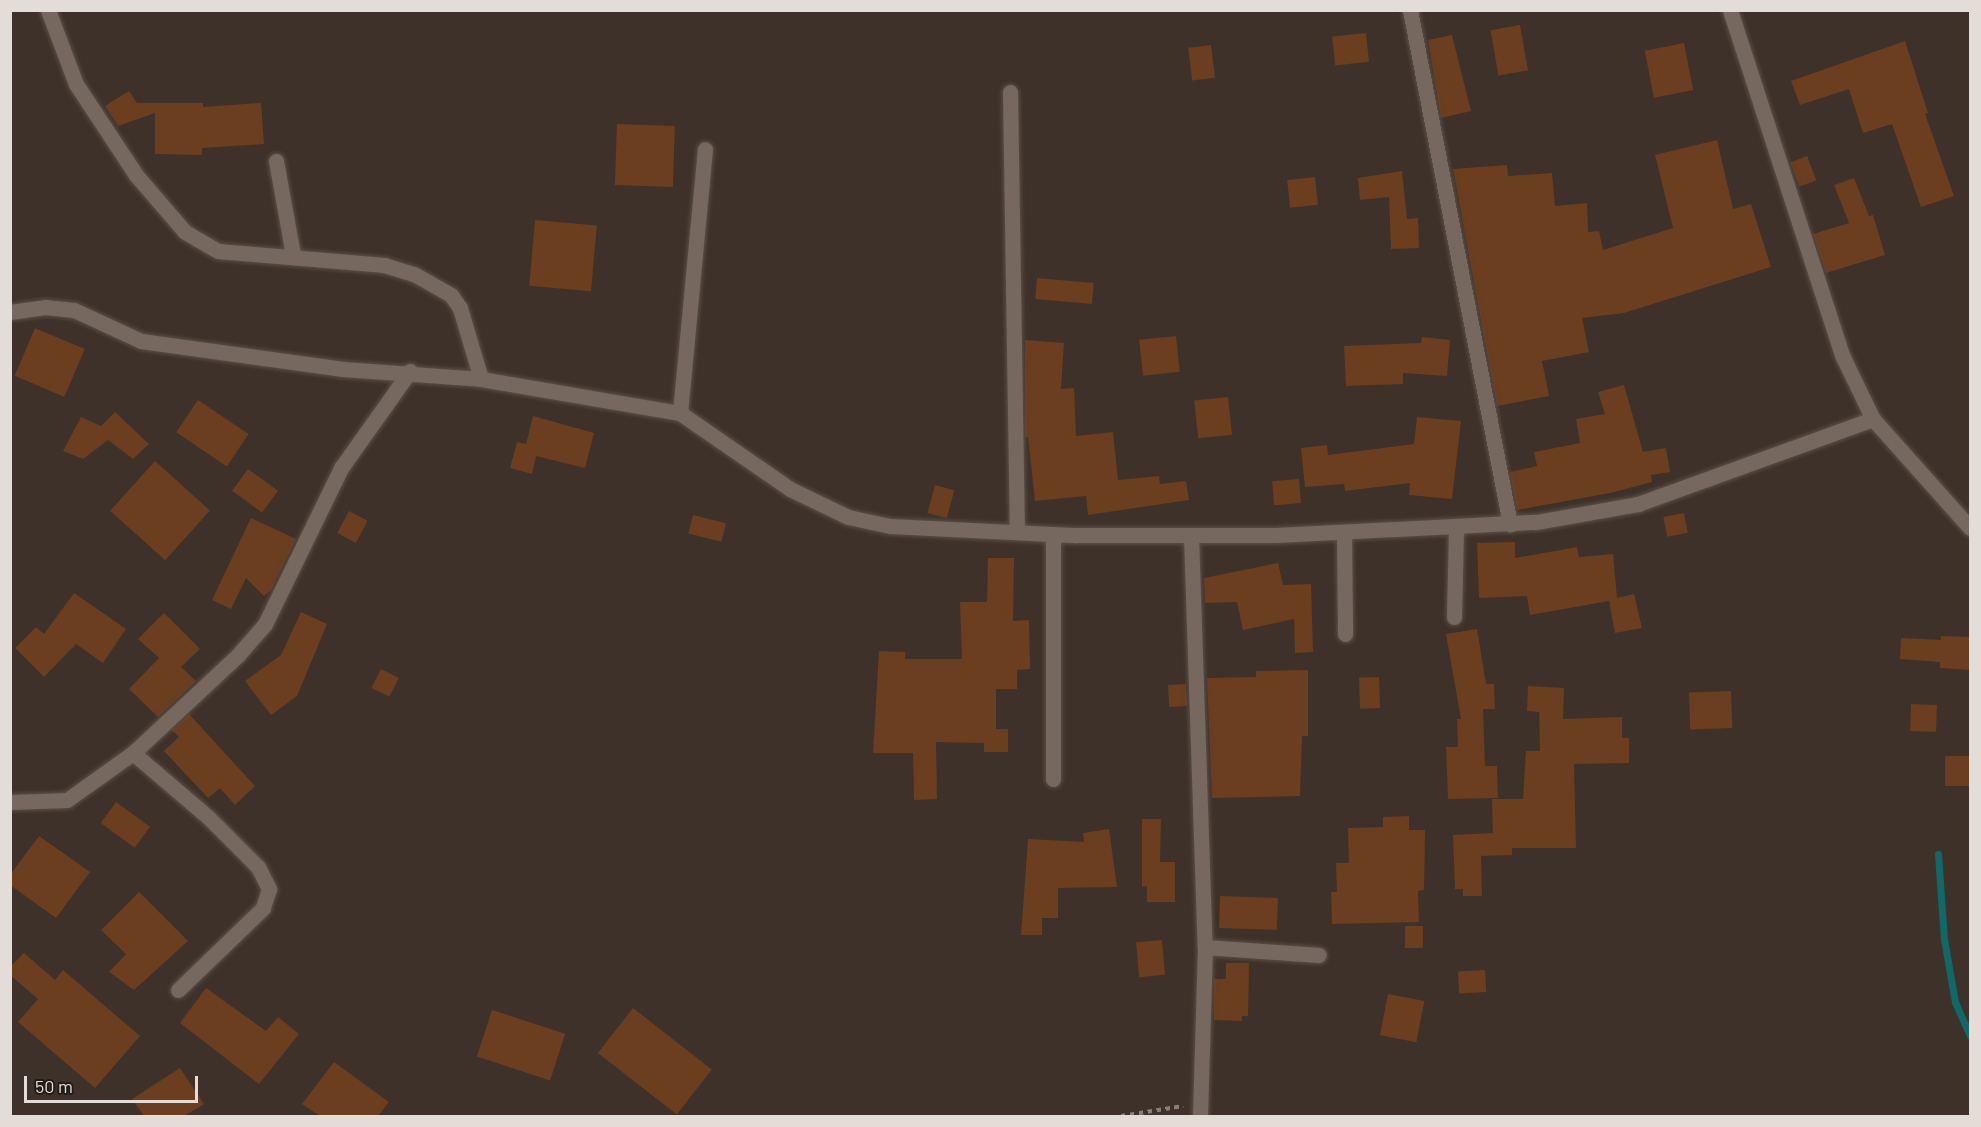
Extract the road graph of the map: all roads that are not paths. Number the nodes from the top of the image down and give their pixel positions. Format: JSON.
{"nodes":[{"id":1,"x":48,"y":10,"type":"edge"},
{"id":2,"x":1410,"y":10,"type":"edge"},
{"id":3,"x":1730,"y":10,"type":"edge"},
{"id":4,"x":1010,"y":92,"type":"dead end"},
{"id":5,"x":705,"y":149,"type":"dead end"},
{"id":6,"x":276,"y":161,"type":"dead end"},
{"id":7,"x":293,"y":255,"type":"junction"},
{"id":8,"x":10,"y":312,"type":"edge"},
{"id":9,"x":410,"y":371,"type":"junction"},
{"id":10,"x":481,"y":379,"type":"junction"},
{"id":11,"x":680,"y":413,"type":"junction"},
{"id":12,"x":1873,"y":419,"type":"junction"},
{"id":13,"x":1510,"y":524,"type":"junction"},
{"id":14,"x":1456,"y":526,"type":"junction"},
{"id":15,"x":1971,"y":528,"type":"edge"},
{"id":16,"x":1017,"y":532,"type":"junction"},
{"id":17,"x":1053,"y":534,"type":"junction"},
{"id":18,"x":1344,"y":534,"type":"junction"},
{"id":19,"x":1191,"y":535,"type":"junction"},
{"id":20,"x":1454,"y":617,"type":"dead end"},
{"id":21,"x":1345,"y":634,"type":"dead end"},
{"id":22,"x":133,"y":753,"type":"junction"},
{"id":23,"x":1053,"y":779,"type":"dead end"},
{"id":24,"x":10,"y":802,"type":"edge"},
{"id":25,"x":1205,"y":946,"type":"junction"},
{"id":26,"x":1319,"y":955,"type":"dead end"},
{"id":27,"x":178,"y":990,"type":"dead end"},
{"id":28,"x":1200,"y":1110,"type":"edge"}],
"edges":[{"from":1,"to":7,"type":"street"},
{"from":2,"to":13,"type":"street"},
{"from":3,"to":12,"type":"street"},
{"from":4,"to":16,"type":"street"},
{"from":5,"to":11,"type":"street"},
{"from":6,"to":7,"type":"street"},
{"from":7,"to":10,"type":"street"},
{"from":8,"to":9,"type":"street"},
{"from":9,"to":10,"type":"street"},
{"from":9,"to":22,"type":"street"},
{"from":10,"to":11,"type":"street"},
{"from":11,"to":16,"type":"street"},
{"from":12,"to":13,"type":"street"},
{"from":12,"to":15,"type":"street"},
{"from":13,"to":14,"type":"street"},
{"from":14,"to":18,"type":"street"},
{"from":14,"to":20,"type":"street"},
{"from":16,"to":17,"type":"street"},
{"from":17,"to":19,"type":"street"},
{"from":17,"to":23,"type":"street"},
{"from":18,"to":19,"type":"street"},
{"from":18,"to":21,"type":"street"},
{"from":19,"to":25,"type":"street"},
{"from":22,"to":24,"type":"street"},
{"from":22,"to":27,"type":"street"},
{"from":25,"to":26,"type":"street"},
{"from":25,"to":28,"type":"street"}]}
